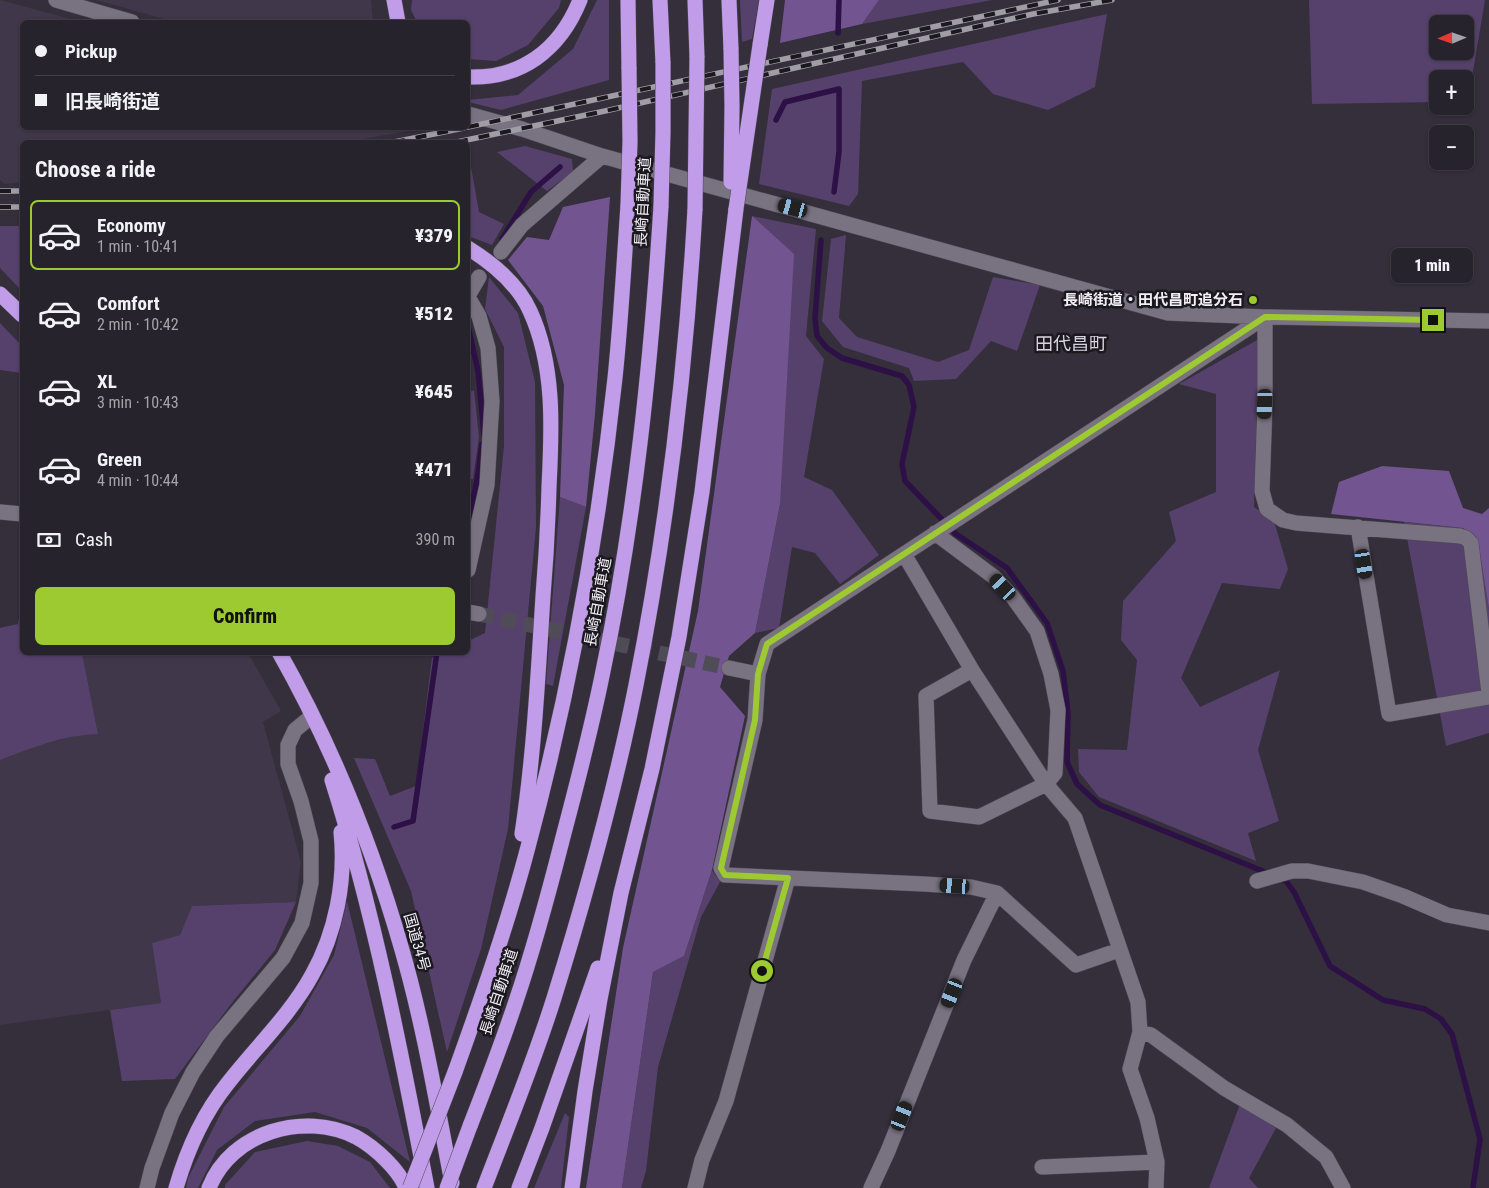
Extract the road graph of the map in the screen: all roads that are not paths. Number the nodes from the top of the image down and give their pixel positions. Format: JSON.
{"nodes":[{"id":1,"x":56,"y":0,"type":"edge"},
{"id":2,"x":394,"y":0,"type":"edge"},
{"id":3,"x":580,"y":0,"type":"edge"},
{"id":4,"x":628,"y":0,"type":"edge"},
{"id":5,"x":660,"y":0,"type":"edge"},
{"id":6,"x":695,"y":0,"type":"edge"},
{"id":7,"x":729,"y":0,"type":"edge"},
{"id":8,"x":767,"y":0,"type":"edge"},
{"id":9,"x":125,"y":20,"type":"edge"},
{"id":10,"x":398,"y":20,"type":"edge"},
{"id":11,"x":470,"y":77,"type":"edge"},
{"id":12,"x":470,"y":115,"type":"edge"},
{"id":13,"x":602,"y":156,"type":"junction"},
{"id":14,"x":733,"y":209,"type":"junction"},
{"id":15,"x":470,"y":249,"type":"edge"},
{"id":16,"x":501,"y":252,"type":"dead end"},
{"id":17,"x":479,"y":277,"type":"dead end"},
{"id":18,"x":470,"y":293,"type":"edge"},
{"id":19,"x":0,"y":294,"type":"edge"},
{"id":20,"x":470,"y":300,"type":"edge"},
{"id":21,"x":20,"y":313,"type":"edge"},
{"id":22,"x":1265,"y":317,"type":"junction"},
{"id":23,"x":1489,"y":321,"type":"edge"},
{"id":24,"x":0,"y":512,"type":"edge"},
{"id":25,"x":20,"y":514,"type":"edge"},
{"id":26,"x":1358,"y":527,"type":"junction"},
{"id":27,"x":936,"y":533,"type":"junction"},
{"id":28,"x":904,"y":554,"type":"junction"},
{"id":29,"x":470,"y":561,"type":"edge"},
{"id":30,"x":281,"y":655,"type":"edge"},
{"id":31,"x":729,"y":668,"type":"tunnel mouth"},
{"id":32,"x":972,"y":670,"type":"junction"},
{"id":33,"x":758,"y":674,"type":"junction"},
{"id":34,"x":1489,"y":695,"type":"edge"},
{"id":35,"x":312,"y":716,"type":"junction"},
{"id":36,"x":1046,"y":784,"type":"junction"},
{"id":37,"x":335,"y":789,"type":"junction"},
{"id":38,"x":788,"y":878,"type":"junction"},
{"id":39,"x":1257,"y":881,"type":"dead end"},
{"id":40,"x":621,"y":893,"type":"junction"},
{"id":41,"x":997,"y":893,"type":"junction"},
{"id":42,"x":1489,"y":923,"type":"edge"},
{"id":43,"x":503,"y":933,"type":"junction"},
{"id":44,"x":1119,"y":950,"type":"junction"},
{"id":45,"x":1140,"y":1032,"type":"junction"},
{"id":46,"x":1157,"y":1162,"type":"junction"},
{"id":47,"x":1042,"y":1166,"type":"dead end"},
{"id":48,"x":147,"y":1188,"type":"edge"},
{"id":49,"x":176,"y":1188,"type":"edge"},
{"id":50,"x":210,"y":1188,"type":"edge"},
{"id":51,"x":408,"y":1188,"type":"edge"},
{"id":52,"x":427,"y":1188,"type":"edge"},
{"id":53,"x":447,"y":1188,"type":"edge"},
{"id":54,"x":453,"y":1188,"type":"edge"},
{"id":55,"x":484,"y":1188,"type":"edge"},
{"id":56,"x":519,"y":1188,"type":"edge"},
{"id":57,"x":572,"y":1188,"type":"edge"},
{"id":58,"x":695,"y":1188,"type":"edge"},
{"id":59,"x":871,"y":1188,"type":"edge"},
{"id":60,"x":1156,"y":1188,"type":"edge"},
{"id":61,"x":1343,"y":1188,"type":"edge"}],
"edges":[{"from":1,"to":9,"type":"street"},
{"from":2,"to":10,"type":"highway"},
{"from":3,"to":11,"type":"highway"},
{"from":4,"to":43,"type":"highway","bridge":true},
{"from":5,"to":53,"type":"highway","name":"長崎自動車道","bridge":true},
{"from":6,"to":55,"type":"highway","bridge":true},
{"from":7,"to":14,"type":"highway","bridge":true},
{"from":8,"to":14,"type":"highway","bridge":true},
{"from":12,"to":13,"type":"street"},
{"from":13,"to":16,"type":"street"},
{"from":13,"to":22,"type":"street"},
{"from":14,"to":40,"type":"highway"},
{"from":15,"to":43,"type":"highway"},
{"from":17,"to":18,"type":"street"},
{"from":19,"to":21,"type":"highway"},
{"from":20,"to":29,"type":"street"},
{"from":22,"to":23,"type":"street"},
{"from":22,"to":26,"type":"street"},
{"from":22,"to":27,"type":"street"},
{"from":24,"to":25,"type":"street"},
{"from":26,"to":34,"type":"street"},
{"from":26,"to":34,"type":"street"},
{"from":27,"to":28,"type":"street"},
{"from":27,"to":36,"type":"street"},
{"from":28,"to":32,"type":"street"},
{"from":28,"to":33,"type":"street"},
{"from":30,"to":35,"type":"highway","name":"国道34号"},
{"from":31,"to":33,"type":"street"},
{"from":32,"to":36,"type":"street"},
{"from":32,"to":36,"type":"street"},
{"from":33,"to":38,"type":"street"},
{"from":35,"to":37,"type":"highway","name":"国道34号"},
{"from":35,"to":48,"type":"street"},
{"from":35,"to":54,"type":"highway","name":"国道34号"},
{"from":36,"to":44,"type":"street"},
{"from":37,"to":49,"type":"highway"},
{"from":37,"to":52,"type":"highway","name":"国道34号"},
{"from":38,"to":41,"type":"street"},
{"from":38,"to":58,"type":"street"},
{"from":39,"to":42,"type":"street"},
{"from":40,"to":56,"type":"highway"},
{"from":40,"to":57,"type":"highway"},
{"from":41,"to":44,"type":"street"},
{"from":41,"to":59,"type":"street"},
{"from":43,"to":51,"type":"highway","bridge":true},
{"from":44,"to":45,"type":"street"},
{"from":45,"to":46,"type":"street"},
{"from":45,"to":61,"type":"street"},
{"from":46,"to":47,"type":"street"},
{"from":46,"to":60,"type":"street"},
{"from":50,"to":51,"type":"highway"}]}
